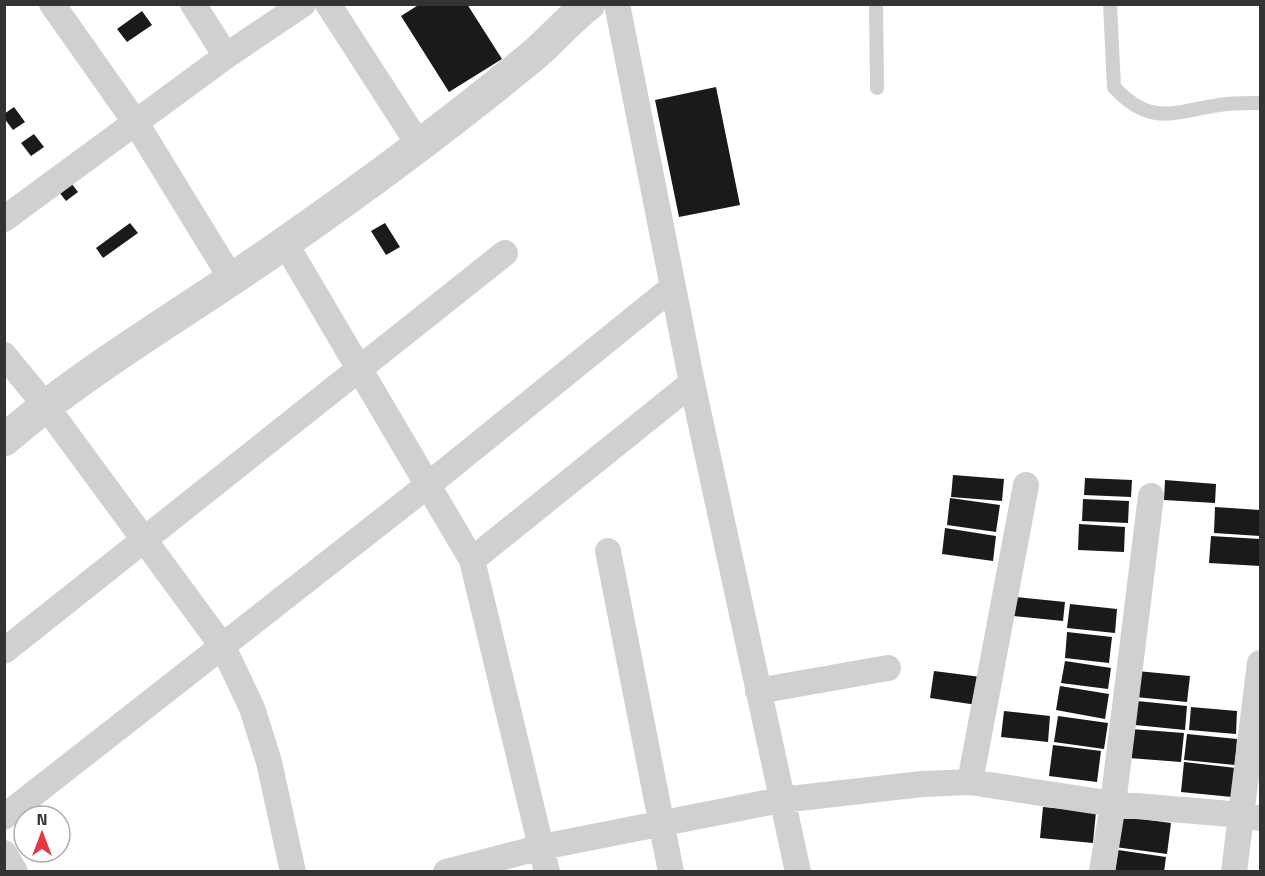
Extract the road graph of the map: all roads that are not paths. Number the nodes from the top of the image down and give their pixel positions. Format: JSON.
{"nodes":[{"id":1,"x":52,"y":4,"type":"edge"},
{"id":2,"x":193,"y":4,"type":"edge"},
{"id":3,"x":303,"y":4,"type":"edge"},
{"id":4,"x":328,"y":4,"type":"edge"},
{"id":5,"x":589,"y":4,"type":"edge"},
{"id":6,"x":617,"y":4,"type":"edge"},
{"id":7,"x":876,"y":4,"type":"edge"},
{"id":8,"x":1110,"y":4,"type":"edge"},
{"id":9,"x":226,"y":56,"type":"junction"},
{"id":10,"x":877,"y":88,"type":"dead end"},
{"id":11,"x":1260,"y":103,"type":"edge"},
{"id":12,"x":136,"y":123,"type":"junction"},
{"id":13,"x":419,"y":145,"type":"junction"},
{"id":14,"x":4,"y":219,"type":"edge"},
{"id":15,"x":285,"y":243,"type":"junction"},
{"id":16,"x":505,"y":253,"type":"dead end"},
{"id":17,"x":231,"y":278,"type":"junction"},
{"id":18,"x":673,"y":287,"type":"junction"},
{"id":19,"x":4,"y":355,"type":"edge"},
{"id":20,"x":358,"y":368,"type":"junction"},
{"id":21,"x":692,"y":383,"type":"junction"},
{"id":22,"x":45,"y":405,"type":"junction"},
{"id":23,"x":4,"y":440,"type":"edge"},
{"id":24,"x":428,"y":485,"type":"junction"},
{"id":25,"x":1026,"y":485,"type":"dead end"},
{"id":26,"x":1151,"y":496,"type":"dead end"},
{"id":27,"x":145,"y":541,"type":"junction"},
{"id":28,"x":608,"y":551,"type":"dead end"},
{"id":29,"x":472,"y":560,"type":"junction"},
{"id":30,"x":223,"y":647,"type":"junction"},
{"id":31,"x":4,"y":651,"type":"edge"},
{"id":32,"x":1260,"y":663,"type":"edge"},
{"id":33,"x":888,"y":668,"type":"dead end"},
{"id":34,"x":758,"y":691,"type":"junction"},
{"id":35,"x":970,"y":782,"type":"junction"},
{"id":36,"x":781,"y":800,"type":"junction"},
{"id":37,"x":1113,"y":804,"type":"junction"},
{"id":38,"x":1251,"y":817,"type":"edge"},
{"id":39,"x":4,"y":818,"type":"edge"},
{"id":40,"x":661,"y":824,"type":"junction"},
{"id":41,"x":4,"y":853,"type":"edge"},
{"id":42,"x":545,"y":859,"type":"edge"},
{"id":43,"x":15,"y":872,"type":"edge"},
{"id":44,"x":293,"y":872,"type":"edge"},
{"id":45,"x":446,"y":872,"type":"edge"},
{"id":46,"x":671,"y":872,"type":"edge"},
{"id":47,"x":798,"y":872,"type":"edge"},
{"id":48,"x":1102,"y":872,"type":"edge"},
{"id":49,"x":1234,"y":872,"type":"edge"}],
"edges":[{"from":1,"to":12,"type":"street"},
{"from":2,"to":9,"type":"street"},
{"from":3,"to":9,"type":"street"},
{"from":4,"to":13,"type":"street"},
{"from":5,"to":13,"type":"street"},
{"from":6,"to":18,"type":"street"},
{"from":7,"to":10,"type":"lane"},
{"from":8,"to":11,"type":"lane"},
{"from":9,"to":12,"type":"street"},
{"from":12,"to":14,"type":"street"},
{"from":12,"to":17,"type":"street"},
{"from":13,"to":15,"type":"street"},
{"from":15,"to":17,"type":"street"},
{"from":15,"to":20,"type":"street"},
{"from":16,"to":20,"type":"street"},
{"from":17,"to":22,"type":"street"},
{"from":18,"to":21,"type":"street"},
{"from":18,"to":24,"type":"street"},
{"from":19,"to":22,"type":"street"},
{"from":20,"to":24,"type":"street"},
{"from":20,"to":27,"type":"street"},
{"from":21,"to":29,"type":"street"},
{"from":21,"to":34,"type":"street"},
{"from":22,"to":23,"type":"street"},
{"from":22,"to":27,"type":"street"},
{"from":24,"to":29,"type":"street"},
{"from":24,"to":30,"type":"street"},
{"from":25,"to":35,"type":"street"},
{"from":26,"to":37,"type":"street"},
{"from":27,"to":30,"type":"street"},
{"from":27,"to":31,"type":"street"},
{"from":28,"to":40,"type":"street"},
{"from":29,"to":42,"type":"street"},
{"from":30,"to":39,"type":"street"},
{"from":30,"to":44,"type":"street"},
{"from":32,"to":38,"type":"street"},
{"from":33,"to":34,"type":"street"},
{"from":34,"to":36,"type":"street"},
{"from":35,"to":36,"type":"street"},
{"from":35,"to":37,"type":"street"},
{"from":36,"to":40,"type":"street"},
{"from":36,"to":47,"type":"street"},
{"from":37,"to":38,"type":"street"},
{"from":37,"to":48,"type":"street"},
{"from":38,"to":49,"type":"street"},
{"from":40,"to":42,"type":"street"},
{"from":40,"to":46,"type":"street"},
{"from":41,"to":43,"type":"street"},
{"from":42,"to":45,"type":"street"}]}
